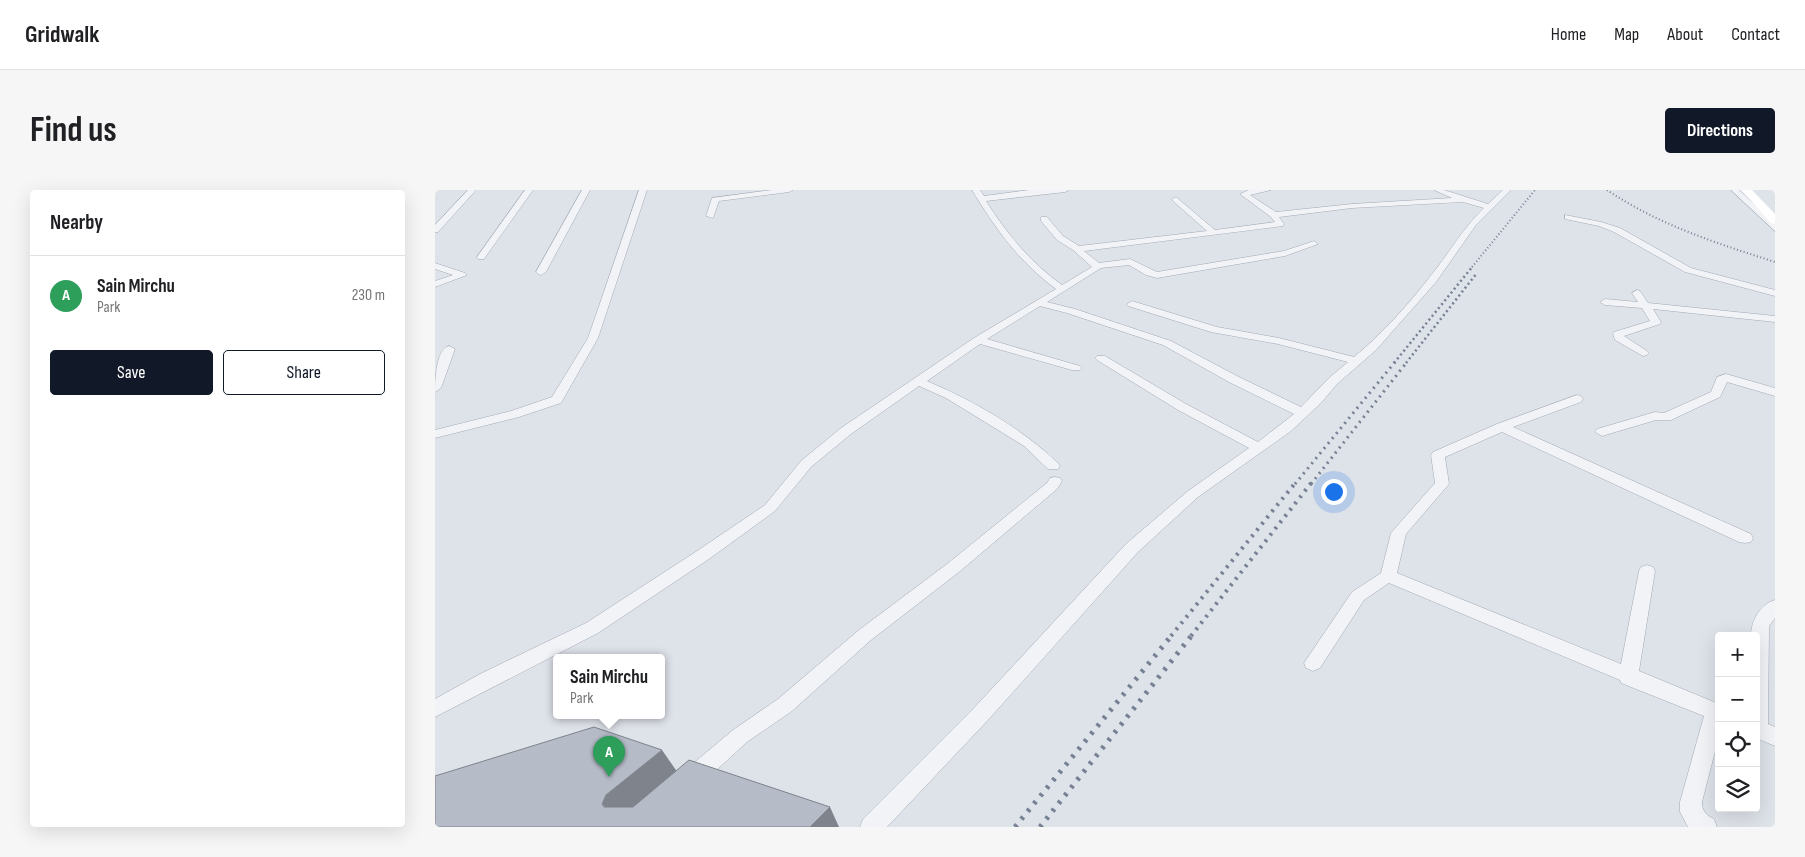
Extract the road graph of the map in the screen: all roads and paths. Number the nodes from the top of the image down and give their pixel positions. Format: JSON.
{"nodes":[{"id":1,"x":472,"y":190,"type":"edge"},
{"id":2,"x":529,"y":190,"type":"edge"},
{"id":3,"x":586,"y":190,"type":"edge"},
{"id":4,"x":643,"y":190,"type":"edge"},
{"id":5,"x":715,"y":190,"type":"edge"},
{"id":6,"x":789,"y":190,"type":"edge"},
{"id":7,"x":1065,"y":190,"type":"edge"},
{"id":8,"x":1267,"y":190,"type":"edge"},
{"id":9,"x":1438,"y":190,"type":"edge"},
{"id":10,"x":1507,"y":190,"type":"edge"},
{"id":11,"x":1735,"y":190,"type":"edge"},
{"id":12,"x":1746,"y":190,"type":"edge"},
{"id":13,"x":1758,"y":190,"type":"edge"},
{"id":14,"x":775,"y":191,"type":"edge"},
{"id":15,"x":1033,"y":191,"type":"edge"},
{"id":16,"x":979,"y":194,"type":"edge"},
{"id":17,"x":723,"y":198,"type":"junction"},
{"id":18,"x":1176,"y":198,"type":"dead end"},
{"id":19,"x":1463,"y":200,"type":"junction"},
{"id":20,"x":1489,"y":207,"type":"junction"},
{"id":21,"x":1775,"y":211,"type":"edge"},
{"id":22,"x":1274,"y":215,"type":"junction"},
{"id":23,"x":710,"y":216,"type":"dead end"},
{"id":24,"x":1568,"y":217,"type":"dead end"},
{"id":25,"x":1043,"y":219,"type":"dead end"},
{"id":26,"x":1775,"y":221,"type":"edge"},
{"id":27,"x":1775,"y":229,"type":"edge"},
{"id":28,"x":435,"y":230,"type":"edge"},
{"id":29,"x":1214,"y":232,"type":"junction"},
{"id":30,"x":1314,"y":244,"type":"dead end"},
{"id":31,"x":1078,"y":249,"type":"junction"},
{"id":32,"x":481,"y":257,"type":"dead end"},
{"id":33,"x":435,"y":266,"type":"edge"},
{"id":34,"x":1097,"y":266,"type":"junction"},
{"id":35,"x":541,"y":272,"type":"dead end"},
{"id":36,"x":435,"y":284,"type":"edge"},
{"id":37,"x":1062,"y":289,"type":"junction"},
{"id":38,"x":1637,"y":293,"type":"dead end"},
{"id":39,"x":1775,"y":293,"type":"edge"},
{"id":40,"x":1605,"y":302,"type":"dead end"},
{"id":41,"x":1039,"y":303,"type":"junction"},
{"id":42,"x":1132,"y":304,"type":"dead end"},
{"id":43,"x":1645,"y":304,"type":"junction"},
{"id":44,"x":1775,"y":319,"type":"edge"},
{"id":45,"x":977,"y":340,"type":"junction"},
{"id":46,"x":449,"y":349,"type":"dead end"},
{"id":47,"x":1643,"y":353,"type":"dead end"},
{"id":48,"x":1101,"y":358,"type":"dead end"},
{"id":49,"x":1356,"y":361,"type":"junction"},
{"id":50,"x":1076,"y":368,"type":"dead end"},
{"id":51,"x":917,"y":381,"type":"junction"},
{"id":52,"x":435,"y":388,"type":"edge"},
{"id":53,"x":1775,"y":392,"type":"edge"},
{"id":54,"x":1577,"y":399,"type":"dead end"},
{"id":55,"x":1303,"y":413,"type":"junction"},
{"id":56,"x":1502,"y":427,"type":"junction"},
{"id":57,"x":1602,"y":432,"type":"dead end"},
{"id":58,"x":435,"y":434,"type":"edge"},
{"id":59,"x":1259,"y":448,"type":"junction"},
{"id":60,"x":1745,"y":538,"type":"dead end"},
{"id":61,"x":1647,"y":571,"type":"dead end"},
{"id":62,"x":1388,"y":576,"type":"junction"},
{"id":63,"x":1775,"y":606,"type":"edge"},
{"id":64,"x":1313,"y":663,"type":"dead end"},
{"id":65,"x":1628,"y":677,"type":"junction"},
{"id":66,"x":435,"y":709,"type":"edge"},
{"id":67,"x":1715,"y":711,"type":"edge"},
{"id":68,"x":1715,"y":719,"type":"edge"},
{"id":69,"x":1763,"y":731,"type":"edge"},
{"id":70,"x":675,"y":793,"type":"edge"},
{"id":71,"x":871,"y":827,"type":"edge"},
{"id":72,"x":1706,"y":827,"type":"edge"}],
"edges":[{"from":1,"to":28,"type":"street"},
{"from":2,"to":32,"type":"street"},
{"from":3,"to":35,"type":"street"},
{"from":4,"to":58,"type":"street"},
{"from":5,"to":17,"type":"street"},
{"from":6,"to":14,"type":"street"},
{"from":7,"to":15,"type":"street"},
{"from":8,"to":22,"type":"street"},
{"from":9,"to":19,"type":"street"},
{"from":10,"to":20,"type":"street"},
{"from":11,"to":27,"type":"street"},
{"from":12,"to":26,"type":"main road"},
{"from":13,"to":21,"type":"main road"},
{"from":14,"to":17,"type":"street"},
{"from":15,"to":16,"type":"street"},
{"from":16,"to":37,"type":"street"},
{"from":17,"to":23,"type":"street"},
{"from":18,"to":29,"type":"street"},
{"from":19,"to":20,"type":"street"},
{"from":19,"to":22,"type":"street"},
{"from":20,"to":49,"type":"street"},
{"from":22,"to":29,"type":"street"},
{"from":24,"to":39,"type":"street"},
{"from":25,"to":31,"type":"street"},
{"from":29,"to":31,"type":"street"},
{"from":30,"to":34,"type":"street"},
{"from":31,"to":34,"type":"street"},
{"from":33,"to":36,"type":"street"},
{"from":34,"to":37,"type":"street"},
{"from":37,"to":41,"type":"street"},
{"from":38,"to":43,"type":"street"},
{"from":40,"to":43,"type":"street"},
{"from":41,"to":45,"type":"street"},
{"from":41,"to":55,"type":"street"},
{"from":42,"to":49,"type":"street"},
{"from":43,"to":44,"type":"street"},
{"from":43,"to":47,"type":"street"},
{"from":45,"to":50,"type":"street"},
{"from":45,"to":51,"type":"street"},
{"from":46,"to":52,"type":"street"},
{"from":48,"to":59,"type":"street"},
{"from":49,"to":55,"type":"street"},
{"from":51,"to":66,"type":"street"},
{"from":51,"to":70,"type":"street"},
{"from":53,"to":57,"type":"street"},
{"from":54,"to":56,"type":"street"},
{"from":55,"to":59,"type":"street"},
{"from":56,"to":60,"type":"street"},
{"from":56,"to":62,"type":"street"},
{"from":59,"to":71,"type":"street"},
{"from":61,"to":65,"type":"street"},
{"from":62,"to":64,"type":"street"},
{"from":62,"to":65,"type":"street"},
{"from":63,"to":69,"type":"street"},
{"from":65,"to":67,"type":"street"},
{"from":68,"to":72,"type":"street"}]}
